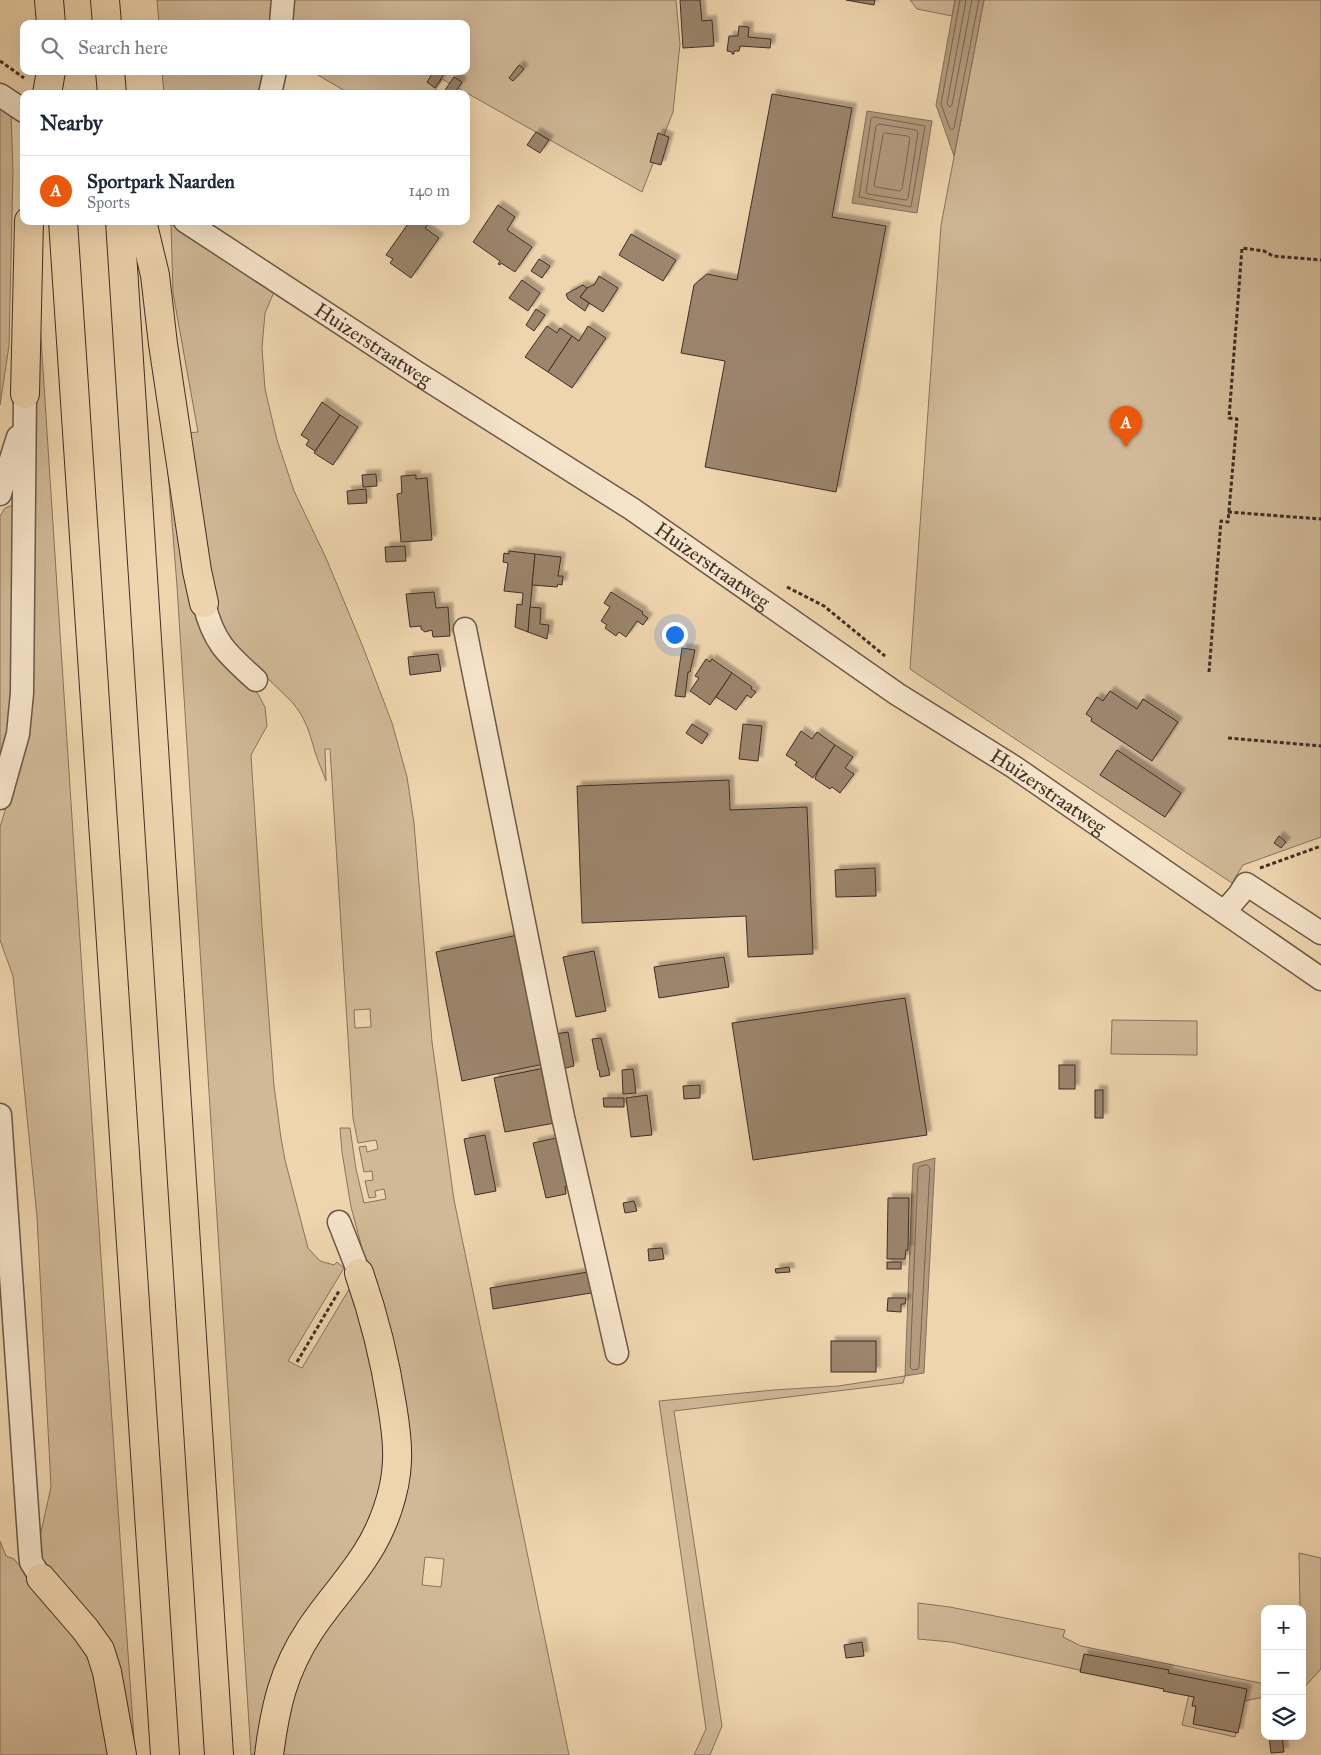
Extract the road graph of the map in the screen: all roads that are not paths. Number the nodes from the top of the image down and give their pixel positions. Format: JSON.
{"nodes":[{"id":1,"x":49,"y":0,"type":"edge"},
{"id":2,"x":106,"y":0,"type":"edge"},
{"id":3,"x":283,"y":0,"type":"edge"},
{"id":4,"x":51,"y":20,"type":"edge"},
{"id":5,"x":107,"y":20,"type":"edge"},
{"id":6,"x":281,"y":20,"type":"edge"},
{"id":7,"x":51,"y":75,"type":"edge"},
{"id":8,"x":53,"y":75,"type":"edge"},
{"id":9,"x":110,"y":75,"type":"edge"},
{"id":10,"x":274,"y":75,"type":"edge"},
{"id":11,"x":48,"y":90,"type":"edge"},
{"id":12,"x":54,"y":90,"type":"edge"},
{"id":13,"x":112,"y":90,"type":"edge"},
{"id":14,"x":271,"y":90,"type":"edge"},
{"id":15,"x":0,"y":95,"type":"edge"},
{"id":16,"x":20,"y":108,"type":"edge"},
{"id":17,"x":29,"y":225,"type":"edge"},
{"id":18,"x":63,"y":225,"type":"edge"},
{"id":19,"x":120,"y":225,"type":"edge"},
{"id":20,"x":143,"y":225,"type":"edge"},
{"id":21,"x":195,"y":225,"type":"edge"},
{"id":22,"x":25,"y":394,"type":"junction"},
{"id":23,"x":0,"y":494,"type":"edge"},
{"id":24,"x":204,"y":603,"type":"joint"},
{"id":25,"x":465,"y":630,"type":"dead end"},
{"id":26,"x":256,"y":680,"type":"dead end"},
{"id":27,"x":0,"y":798,"type":"edge"},
{"id":28,"x":1224,"y":912,"type":"junction"},
{"id":29,"x":1321,"y":933,"type":"edge"},
{"id":30,"x":1321,"y":979,"type":"edge"},
{"id":31,"x":0,"y":1115,"type":"edge"},
{"id":32,"x":339,"y":1222,"type":"dead end"},
{"id":33,"x":357,"y":1268,"type":"joint"},
{"id":34,"x":617,"y":1353,"type":"dead end"},
{"id":35,"x":41,"y":1578,"type":"joint"},
{"id":36,"x":122,"y":1755,"type":"edge"},
{"id":37,"x":165,"y":1755,"type":"edge"},
{"id":38,"x":220,"y":1755,"type":"edge"},
{"id":39,"x":269,"y":1755,"type":"edge"}],
"edges":[{"from":1,"to":4,"type":"highway"},
{"from":2,"to":5,"type":"highway"},
{"from":3,"to":6,"type":"street"},
{"from":7,"to":11,"type":"highway"},
{"from":8,"to":12,"type":"highway"},
{"from":9,"to":13,"type":"highway"},
{"from":10,"to":14,"type":"street"},
{"from":15,"to":16,"type":"street"},
{"from":17,"to":22,"type":"highway"},
{"from":18,"to":37,"type":"highway"},
{"from":19,"to":38,"type":"highway"},
{"from":20,"to":24,"type":"highway"},
{"from":21,"to":28,"type":"street","name":"Huizerstraatweg"},
{"from":22,"to":23,"type":"street"},
{"from":22,"to":27,"type":"street"},
{"from":24,"to":26,"type":"street"},
{"from":25,"to":34,"type":"street"},
{"from":28,"to":29,"type":"street"},
{"from":28,"to":30,"type":"street","name":"Huizerstraatweg"},
{"from":31,"to":35,"type":"street"},
{"from":32,"to":33,"type":"street"},
{"from":33,"to":39,"type":"highway"},
{"from":35,"to":36,"type":"highway"}]}
